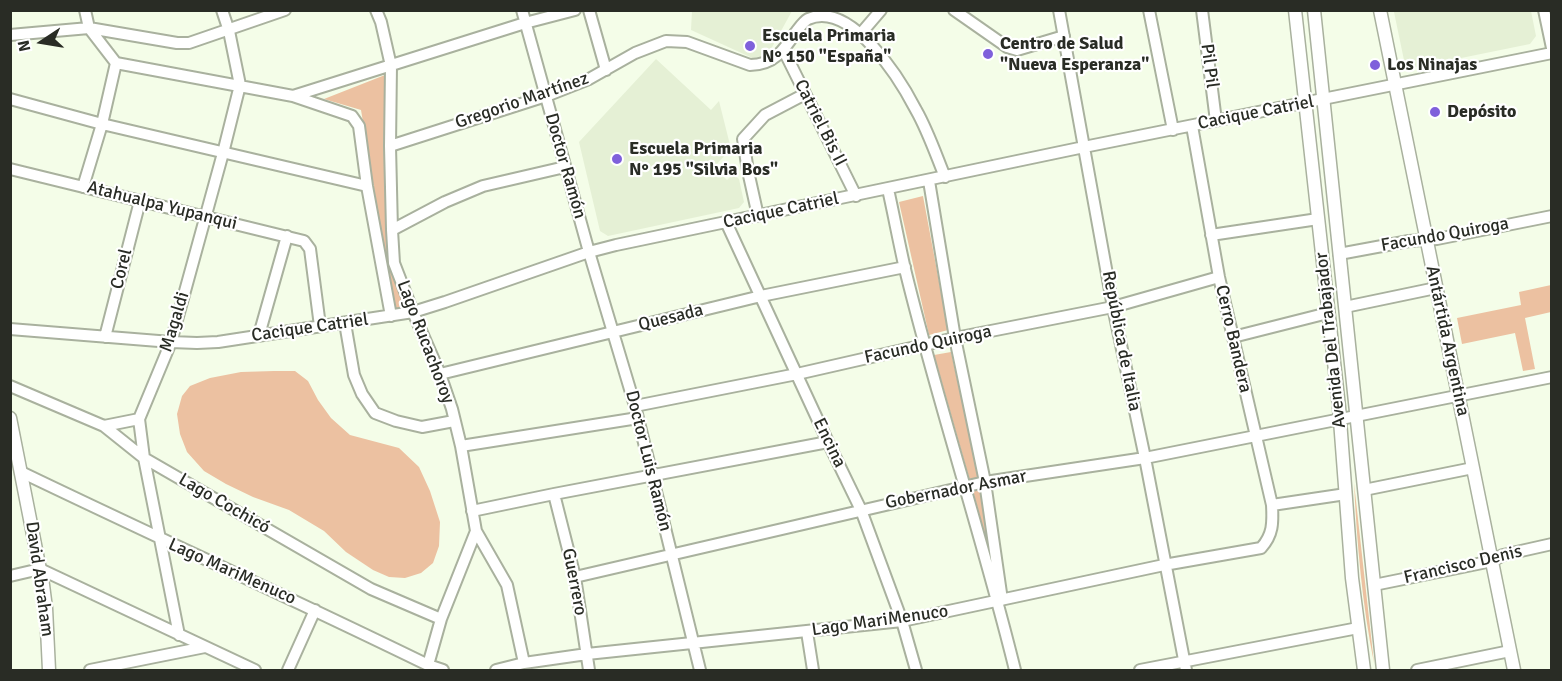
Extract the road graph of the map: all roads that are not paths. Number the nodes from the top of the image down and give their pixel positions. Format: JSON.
{"nodes":[{"id":1,"x":85,"y":10,"type":"edge"},
{"id":2,"x":222,"y":10,"type":"edge"},
{"id":3,"x":285,"y":10,"type":"edge"},
{"id":4,"x":376,"y":10,"type":"edge"},
{"id":5,"x":522,"y":10,"type":"edge"},
{"id":6,"x":575,"y":10,"type":"edge"},
{"id":7,"x":589,"y":10,"type":"edge"},
{"id":8,"x":881,"y":10,"type":"edge"},
{"id":9,"x":954,"y":10,"type":"edge"},
{"id":10,"x":1059,"y":10,"type":"edge"},
{"id":11,"x":1149,"y":10,"type":"edge"},
{"id":12,"x":1202,"y":10,"type":"edge"},
{"id":13,"x":1295,"y":10,"type":"edge"},
{"id":14,"x":1314,"y":10,"type":"edge"},
{"id":15,"x":1380,"y":10,"type":"edge"},
{"id":16,"x":1544,"y":10,"type":"edge"},
{"id":17,"x":525,"y":23,"type":"junction"},
{"id":18,"x":89,"y":28,"type":"junction"},
{"id":19,"x":229,"y":31,"type":"junction"},
{"id":20,"x":863,"y":31,"type":"junction"},
{"id":21,"x":10,"y":35,"type":"edge"},
{"id":22,"x":1064,"y":36,"type":"junction"},
{"id":23,"x":784,"y":51,"type":"junction"},
{"id":24,"x":1551,"y":51,"type":"edge"},
{"id":25,"x":116,"y":63,"type":"junction"},
{"id":26,"x":391,"y":66,"type":"junction"},
{"id":27,"x":606,"y":70,"type":"junction"},
{"id":28,"x":1395,"y":85,"type":"junction"},
{"id":29,"x":240,"y":86,"type":"junction"},
{"id":30,"x":805,"y":94,"type":"junction"},
{"id":31,"x":293,"y":96,"type":"junction"},
{"id":32,"x":546,"y":96,"type":"junction"},
{"id":33,"x":10,"y":99,"type":"edge"},
{"id":34,"x":1323,"y":99,"type":"junction"},
{"id":35,"x":1305,"y":103,"type":"junction"},
{"id":36,"x":1216,"y":121,"type":"junction"},
{"id":37,"x":102,"y":124,"type":"junction"},
{"id":38,"x":1192,"y":126,"type":"junction"},
{"id":39,"x":1173,"y":130,"type":"junction"},
{"id":40,"x":390,"y":146,"type":"junction"},
{"id":41,"x":1084,"y":147,"type":"junction"},
{"id":42,"x":223,"y":153,"type":"junction"},
{"id":43,"x":565,"y":167,"type":"junction"},
{"id":44,"x":10,"y":169,"type":"edge"},
{"id":45,"x":945,"y":177,"type":"junction"},
{"id":46,"x":929,"y":181,"type":"junction"},
{"id":47,"x":367,"y":186,"type":"junction"},
{"id":48,"x":82,"y":187,"type":"junction"},
{"id":49,"x":888,"y":189,"type":"junction"},
{"id":50,"x":856,"y":196,"type":"junction"},
{"id":51,"x":140,"y":201,"type":"junction"},
{"id":52,"x":204,"y":216,"type":"junction"},
{"id":53,"x":758,"y":216,"type":"junction"},
{"id":54,"x":1551,"y":216,"type":"edge"},
{"id":55,"x":1318,"y":219,"type":"junction"},
{"id":56,"x":726,"y":222,"type":"junction"},
{"id":57,"x":392,"y":230,"type":"junction"},
{"id":58,"x":1211,"y":235,"type":"junction"},
{"id":59,"x":287,"y":236,"type":"junction"},
{"id":60,"x":1426,"y":240,"type":"junction"},
{"id":61,"x":589,"y":252,"type":"junction"},
{"id":62,"x":1339,"y":254,"type":"junction"},
{"id":63,"x":904,"y":267,"type":"junction"},
{"id":64,"x":1219,"y":277,"type":"junction"},
{"id":65,"x":1436,"y":288,"type":"junction"},
{"id":66,"x":761,"y":296,"type":"junction"},
{"id":67,"x":1113,"y":307,"type":"junction"},
{"id":68,"x":1345,"y":307,"type":"junction"},
{"id":69,"x":413,"y":312,"type":"junction"},
{"id":70,"x":1328,"y":313,"type":"junction"},
{"id":71,"x":391,"y":316,"type":"junction"},
{"id":72,"x":345,"y":322,"type":"junction"},
{"id":73,"x":320,"y":326,"type":"junction"},
{"id":74,"x":10,"y":329,"type":"edge"},
{"id":75,"x":613,"y":332,"type":"junction"},
{"id":76,"x":259,"y":335,"type":"junction"},
{"id":77,"x":105,"y":337,"type":"junction"},
{"id":78,"x":1233,"y":337,"type":"junction"},
{"id":79,"x":955,"y":338,"type":"junction"},
{"id":80,"x":171,"y":342,"type":"junction"},
{"id":81,"x":925,"y":345,"type":"junction"},
{"id":82,"x":440,"y":374,"type":"junction"},
{"id":83,"x":797,"y":374,"type":"junction"},
{"id":84,"x":1551,"y":377,"type":"edge"},
{"id":85,"x":10,"y":386,"type":"edge"},
{"id":86,"x":1458,"y":396,"type":"junction"},
{"id":87,"x":636,"y":412,"type":"junction"},
{"id":88,"x":1356,"y":416,"type":"junction"},
{"id":89,"x":10,"y":417,"type":"edge"},
{"id":90,"x":139,"y":419,"type":"junction"},
{"id":91,"x":1341,"y":419,"type":"junction"},
{"id":92,"x":454,"y":421,"type":"junction"},
{"id":93,"x":104,"y":426,"type":"junction"},
{"id":94,"x":1256,"y":436,"type":"junction"},
{"id":95,"x":828,"y":442,"type":"junction"},
{"id":96,"x":461,"y":446,"type":"junction"},
{"id":97,"x":144,"y":458,"type":"junction"},
{"id":98,"x":1145,"y":458,"type":"junction"},
{"id":99,"x":1473,"y":468,"type":"junction"},
{"id":100,"x":21,"y":472,"type":"junction"},
{"id":101,"x":652,"y":476,"type":"junction"},
{"id":102,"x":985,"y":482,"type":"junction"},
{"id":103,"x":966,"y":486,"type":"junction"},
{"id":104,"x":1364,"y":490,"type":"junction"},
{"id":105,"x":554,"y":494,"type":"junction"},
{"id":106,"x":1346,"y":494,"type":"junction"},
{"id":107,"x":1272,"y":505,"type":"junction"},
{"id":108,"x":861,"y":510,"type":"junction"},
{"id":109,"x":472,"y":511,"type":"junction"},
{"id":110,"x":476,"y":531,"type":"junction"},
{"id":111,"x":160,"y":539,"type":"junction"},
{"id":112,"x":1551,"y":544,"type":"edge"},
{"id":113,"x":1261,"y":548,"type":"joint"},
{"id":114,"x":671,"y":554,"type":"junction"},
{"id":115,"x":1492,"y":561,"type":"junction"},
{"id":116,"x":1164,"y":565,"type":"junction"},
{"id":117,"x":40,"y":569,"type":"junction"},
{"id":118,"x":10,"y":576,"type":"edge"},
{"id":119,"x":575,"y":577,"type":"junction"},
{"id":120,"x":1374,"y":585,"type":"junction"},
{"id":121,"x":1000,"y":601,"type":"junction"},
{"id":122,"x":315,"y":610,"type":"junction"},
{"id":123,"x":441,"y":619,"type":"junction"},
{"id":124,"x":902,"y":621,"type":"junction"},
{"id":125,"x":1358,"y":628,"type":"junction"},
{"id":126,"x":807,"y":632,"type":"junction"},
{"id":127,"x":179,"y":635,"type":"junction"},
{"id":128,"x":693,"y":643,"type":"junction"},
{"id":129,"x":206,"y":647,"type":"junction"},
{"id":130,"x":1510,"y":651,"type":"junction"},
{"id":131,"x":587,"y":654,"type":"junction"},
{"id":132,"x":524,"y":663,"type":"junction"},
{"id":133,"x":428,"y":665,"type":"junction"},
{"id":134,"x":1185,"y":666,"type":"edge"},
{"id":135,"x":49,"y":670,"type":"edge"},
{"id":136,"x":90,"y":670,"type":"edge"},
{"id":137,"x":255,"y":670,"type":"edge"},
{"id":138,"x":288,"y":670,"type":"edge"},
{"id":139,"x":443,"y":670,"type":"edge"},
{"id":140,"x":496,"y":670,"type":"edge"},
{"id":141,"x":589,"y":670,"type":"edge"},
{"id":142,"x":700,"y":670,"type":"edge"},
{"id":143,"x":813,"y":670,"type":"edge"},
{"id":144,"x":916,"y":670,"type":"edge"},
{"id":145,"x":1015,"y":670,"type":"edge"},
{"id":146,"x":1140,"y":670,"type":"edge"},
{"id":147,"x":1364,"y":670,"type":"edge"},
{"id":148,"x":1383,"y":670,"type":"edge"},
{"id":149,"x":1417,"y":670,"type":"edge"},
{"id":150,"x":1514,"y":670,"type":"edge"}],
"edges":[{"from":1,"to":18,"type":"street"},
{"from":2,"to":19,"type":"street","name":"Magaldi"},
{"from":3,"to":19,"type":"street"},
{"from":4,"to":26,"type":"street","name":"Lago Rucachoroy"},
{"from":5,"to":17,"type":"street","name":"Doctor Ramón"},
{"from":6,"to":17,"type":"street"},
{"from":7,"to":27,"type":"street"},
{"from":8,"to":20,"type":"street"},
{"from":9,"to":22,"type":"street"},
{"from":10,"to":22,"type":"street","name":"República de Italia"},
{"from":11,"to":39,"type":"street"},
{"from":12,"to":36,"type":"street","name":"Pil Pil"},
{"from":13,"to":35,"type":"main road","name":"Avenida Del Trabajador"},
{"from":14,"to":34,"type":"main road","name":"Avenida Del Trabajador"},
{"from":15,"to":28,"type":"main road","name":"Antártida Argentina"},
{"from":16,"to":24,"type":"street"},
{"from":17,"to":26,"type":"street"},
{"from":17,"to":32,"type":"street","name":"Doctor Ramón"},
{"from":18,"to":19,"type":"street"},
{"from":18,"to":21,"type":"street"},
{"from":18,"to":25,"type":"street"},
{"from":19,"to":29,"type":"street","name":"Magaldi"},
{"from":20,"to":23,"type":"street"},
{"from":20,"to":45,"type":"street"},
{"from":22,"to":41,"type":"street","name":"República de Italia"},
{"from":23,"to":27,"type":"street","name":"Gregorio Martínez"},
{"from":23,"to":30,"type":"street","name":"Catriel Bis II"},
{"from":24,"to":28,"type":"street","name":"Cacique Catriel"},
{"from":25,"to":29,"type":"street"},
{"from":25,"to":37,"type":"street"},
{"from":26,"to":31,"type":"street"},
{"from":26,"to":40,"type":"street","name":"Lago Rucachoroy"},
{"from":27,"to":32,"type":"street","name":"Gregorio Martínez"},
{"from":28,"to":34,"type":"street","name":"Cacique Catriel"},
{"from":28,"to":60,"type":"main road","name":"Antártida Argentina"},
{"from":29,"to":31,"type":"street"},
{"from":29,"to":42,"type":"street","name":"Magaldi"},
{"from":30,"to":50,"type":"street","name":"Catriel Bis II"},
{"from":30,"to":53,"type":"street"},
{"from":31,"to":47,"type":"street"},
{"from":32,"to":40,"type":"street","name":"Gregorio Martínez"},
{"from":32,"to":43,"type":"street","name":"Doctor Ramón"},
{"from":33,"to":37,"type":"street"},
{"from":34,"to":35,"type":"street","name":"Cacique Catriel"},
{"from":34,"to":62,"type":"main road","name":"Avenida Del Trabajador"},
{"from":35,"to":36,"type":"street","name":"Cacique Catriel"},
{"from":35,"to":55,"type":"main road","name":"Avenida Del Trabajador"},
{"from":36,"to":38,"type":"street","name":"Cacique Catriel"},
{"from":37,"to":42,"type":"street"},
{"from":37,"to":48,"type":"street"},
{"from":38,"to":39,"type":"street","name":"Cacique Catriel"},
{"from":38,"to":58,"type":"street","name":"Cerro Bandera"},
{"from":39,"to":41,"type":"street","name":"Cacique Catriel"},
{"from":40,"to":57,"type":"street","name":"Lago Rucachoroy"},
{"from":41,"to":45,"type":"street","name":"Cacique Catriel"},
{"from":41,"to":67,"type":"street","name":"República de Italia"},
{"from":42,"to":47,"type":"street"},
{"from":42,"to":52,"type":"street","name":"Magaldi"},
{"from":43,"to":57,"type":"street"},
{"from":43,"to":61,"type":"street","name":"Doctor Ramón"},
{"from":44,"to":48,"type":"street","name":"Atahualpa Yupanqui"},
{"from":45,"to":46,"type":"street","name":"Cacique Catriel"},
{"from":46,"to":49,"type":"street","name":"Cacique Catriel"},
{"from":46,"to":79,"type":"street"},
{"from":47,"to":71,"type":"street"},
{"from":48,"to":51,"type":"street","name":"Atahualpa Yupanqui"},
{"from":49,"to":50,"type":"street","name":"Cacique Catriel"},
{"from":49,"to":63,"type":"street"},
{"from":50,"to":53,"type":"street","name":"Cacique Catriel"},
{"from":51,"to":52,"type":"street","name":"Atahualpa Yupanqui"},
{"from":51,"to":77,"type":"street","name":"Corel"},
{"from":52,"to":59,"type":"street","name":"Atahualpa Yupanqui"},
{"from":52,"to":80,"type":"street","name":"Magaldi"},
{"from":53,"to":56,"type":"street","name":"Cacique Catriel"},
{"from":54,"to":60,"type":"street","name":"Facundo Quiroga"},
{"from":55,"to":58,"type":"street"},
{"from":55,"to":70,"type":"main road","name":"Avenida Del Trabajador"},
{"from":56,"to":61,"type":"street","name":"Cacique Catriel"},
{"from":56,"to":66,"type":"street","name":"Encina"},
{"from":57,"to":69,"type":"street","name":"Lago Rucachoroy"},
{"from":58,"to":64,"type":"street","name":"Cerro Bandera"},
{"from":59,"to":73,"type":"street","name":"Atahualpa Yupanqui"},
{"from":59,"to":76,"type":"street"},
{"from":60,"to":62,"type":"street","name":"Facundo Quiroga"},
{"from":60,"to":65,"type":"main road","name":"Antártida Argentina"},
{"from":61,"to":69,"type":"street","name":"Cacique Catriel"},
{"from":61,"to":75,"type":"street","name":"Doctor Luis Ramón"},
{"from":62,"to":68,"type":"main road","name":"Avenida Del Trabajador"},
{"from":63,"to":66,"type":"street","name":"Quesada"},
{"from":63,"to":81,"type":"street"},
{"from":64,"to":67,"type":"street","name":"Facundo Quiroga"},
{"from":64,"to":78,"type":"street","name":"Cerro Bandera"},
{"from":65,"to":68,"type":"street"},
{"from":65,"to":86,"type":"main road","name":"Antártida Argentina"},
{"from":66,"to":75,"type":"street","name":"Quesada"},
{"from":66,"to":83,"type":"street","name":"Encina"},
{"from":67,"to":79,"type":"street","name":"Facundo Quiroga"},
{"from":67,"to":98,"type":"street","name":"República de Italia"},
{"from":68,"to":88,"type":"main road","name":"Avenida Del Trabajador"},
{"from":69,"to":71,"type":"street","name":"Cacique Catriel"},
{"from":69,"to":82,"type":"street","name":"Lago Rucachoroy"},
{"from":70,"to":78,"type":"street"},
{"from":70,"to":91,"type":"main road","name":"Avenida Del Trabajador"},
{"from":71,"to":72,"type":"street","name":"Cacique Catriel"},
{"from":72,"to":73,"type":"street","name":"Cacique Catriel"},
{"from":72,"to":92,"type":"street"},
{"from":73,"to":76,"type":"street","name":"Cacique Catriel"},
{"from":74,"to":77,"type":"street","name":"Cacique Catriel"},
{"from":75,"to":82,"type":"street","name":"Quesada"},
{"from":75,"to":87,"type":"street","name":"Doctor Luis Ramón"},
{"from":76,"to":80,"type":"street","name":"Cacique Catriel"},
{"from":77,"to":80,"type":"street","name":"Cacique Catriel"},
{"from":78,"to":94,"type":"street","name":"Cerro Bandera"},
{"from":79,"to":81,"type":"street","name":"Facundo Quiroga"},
{"from":79,"to":102,"type":"street"},
{"from":80,"to":90,"type":"street","name":"Magaldi"},
{"from":81,"to":83,"type":"street","name":"Facundo Quiroga"},
{"from":81,"to":103,"type":"street"},
{"from":82,"to":92,"type":"street","name":"Lago Rucachoroy"},
{"from":83,"to":87,"type":"street","name":"Facundo Quiroga"},
{"from":83,"to":95,"type":"street","name":"Encina"},
{"from":84,"to":86,"type":"street","name":"Gobernador Asmar"},
{"from":85,"to":93,"type":"street","name":"Lago Cochicó"},
{"from":86,"to":88,"type":"street","name":"Gobernador Asmar"},
{"from":86,"to":99,"type":"main road","name":"Antártida Argentina"},
{"from":87,"to":96,"type":"street","name":"Facundo Quiroga"},
{"from":87,"to":101,"type":"street","name":"Doctor Luis Ramón"},
{"from":88,"to":91,"type":"street","name":"Gobernador Asmar"},
{"from":88,"to":104,"type":"main road","name":"Avenida Del Trabajador"},
{"from":89,"to":100,"type":"main road","name":"David Abraham"},
{"from":90,"to":93,"type":"street"},
{"from":90,"to":97,"type":"street","name":"Magaldi"},
{"from":91,"to":94,"type":"street","name":"Gobernador Asmar"},
{"from":91,"to":106,"type":"main road","name":"Avenida Del Trabajador"},
{"from":92,"to":96,"type":"street","name":"Lago Rucachoroy"},
{"from":93,"to":97,"type":"street","name":"Lago Cochicó"},
{"from":94,"to":98,"type":"street","name":"Gobernador Asmar"},
{"from":94,"to":107,"type":"street","name":"Cerro Bandera"},
{"from":95,"to":101,"type":"street"},
{"from":95,"to":108,"type":"street","name":"Encina"},
{"from":96,"to":109,"type":"street","name":"Lago Rucachoroy"},
{"from":97,"to":111,"type":"street","name":"Magaldi"},
{"from":97,"to":123,"type":"street","name":"Lago Cochicó"},
{"from":98,"to":102,"type":"street","name":"Gobernador Asmar"},
{"from":98,"to":116,"type":"street","name":"República de Italia"},
{"from":99,"to":104,"type":"street"},
{"from":99,"to":115,"type":"main road","name":"Antártida Argentina"},
{"from":100,"to":111,"type":"street","name":"Lago MariMenuco"},
{"from":100,"to":117,"type":"main road","name":"David Abraham"},
{"from":101,"to":105,"type":"street"},
{"from":101,"to":114,"type":"street","name":"Doctor Luis Ramón"},
{"from":102,"to":103,"type":"street","name":"Gobernador Asmar"},
{"from":102,"to":121,"type":"street"},
{"from":103,"to":108,"type":"street","name":"Gobernador Asmar"},
{"from":103,"to":121,"type":"street"},
{"from":104,"to":120,"type":"main road","name":"Avenida Del Trabajador"},
{"from":105,"to":109,"type":"street"},
{"from":105,"to":119,"type":"street","name":"Guerrero"},
{"from":106,"to":107,"type":"street"},
{"from":106,"to":125,"type":"main road","name":"Avenida Del Trabajador"},
{"from":107,"to":113,"type":"street","name":"Cerro Bandera"},
{"from":108,"to":114,"type":"street","name":"Gobernador Asmar"},
{"from":108,"to":124,"type":"street","name":"Encina"},
{"from":109,"to":110,"type":"street","name":"Lago Rucachoroy"},
{"from":110,"to":123,"type":"street"},
{"from":110,"to":132,"type":"street"},
{"from":111,"to":122,"type":"street","name":"Lago MariMenuco"},
{"from":111,"to":127,"type":"street","name":"Magaldi"},
{"from":112,"to":115,"type":"street","name":"Francisco Denis"},
{"from":113,"to":116,"type":"street","name":"Lago MariMenuco"},
{"from":114,"to":119,"type":"street","name":"Gobernador Asmar"},
{"from":114,"to":128,"type":"street","name":"Doctor Luis Ramón"},
{"from":115,"to":120,"type":"street","name":"Francisco Denis"},
{"from":115,"to":130,"type":"main road","name":"Antártida Argentina"},
{"from":116,"to":121,"type":"street","name":"Lago MariMenuco"},
{"from":116,"to":134,"type":"street","name":"República de Italia"},
{"from":117,"to":118,"type":"street"},
{"from":117,"to":127,"type":"street"},
{"from":117,"to":135,"type":"main road","name":"David Abraham"},
{"from":119,"to":131,"type":"street","name":"Guerrero"},
{"from":120,"to":148,"type":"main road","name":"Avenida Del Trabajador"},
{"from":121,"to":124,"type":"street","name":"Lago MariMenuco"},
{"from":121,"to":145,"type":"street"},
{"from":122,"to":133,"type":"street","name":"Lago MariMenuco"},
{"from":122,"to":138,"type":"street"},
{"from":123,"to":133,"type":"street"},
{"from":124,"to":126,"type":"street","name":"Lago MariMenuco"},
{"from":124,"to":144,"type":"street","name":"Encina"},
{"from":125,"to":134,"type":"street"},
{"from":125,"to":147,"type":"main road","name":"Avenida Del Trabajador"},
{"from":126,"to":128,"type":"street","name":"Lago MariMenuco"},
{"from":126,"to":143,"type":"street"},
{"from":127,"to":129,"type":"street"},
{"from":128,"to":131,"type":"street","name":"Lago MariMenuco"},
{"from":128,"to":142,"type":"street","name":"Doctor Luis Ramón"},
{"from":129,"to":136,"type":"street"},
{"from":129,"to":137,"type":"street"},
{"from":130,"to":149,"type":"street"},
{"from":130,"to":150,"type":"main road","name":"Antártida Argentina"},
{"from":131,"to":132,"type":"street","name":"Lago MariMenuco"},
{"from":131,"to":141,"type":"street","name":"Guerrero"},
{"from":132,"to":140,"type":"street","name":"Lago MariMenuco"},
{"from":133,"to":139,"type":"street","name":"Lago MariMenuco"},
{"from":134,"to":146,"type":"street"}]}
